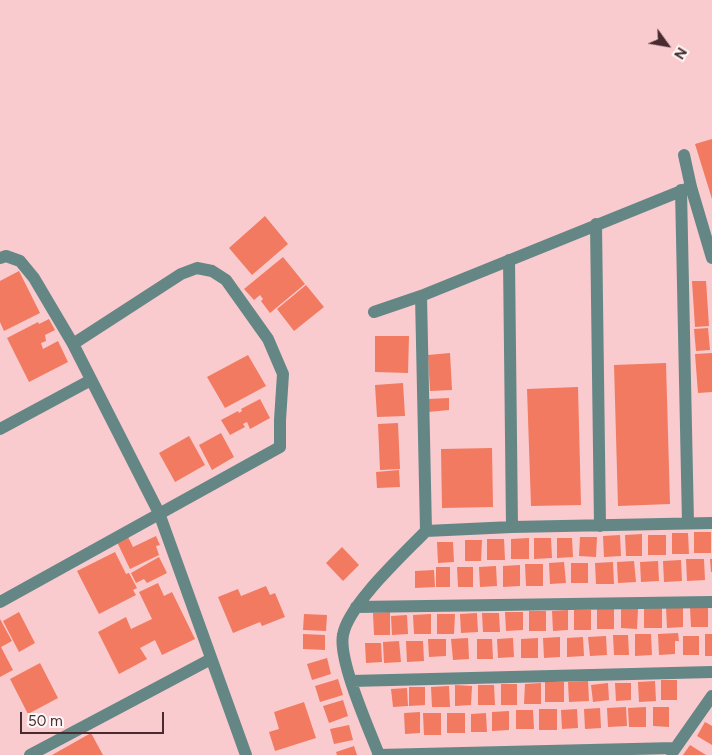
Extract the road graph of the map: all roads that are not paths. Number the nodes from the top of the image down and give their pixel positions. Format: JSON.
{"nodes":[{"id":1,"x":684,"y":155,"type":"dead end"},
{"id":2,"x":686,"y":188,"type":"junction"},
{"id":3,"x":596,"y":224,"type":"junction"},
{"id":4,"x":0,"y":258,"type":"edge"},
{"id":5,"x":712,"y":258,"type":"edge"},
{"id":6,"x":509,"y":260,"type":"junction"},
{"id":7,"x":421,"y":296,"type":"junction"},
{"id":8,"x":374,"y":312,"type":"dead end"},
{"id":9,"x":73,"y":344,"type":"junction"},
{"id":10,"x":91,"y":380,"type":"junction"},
{"id":11,"x":0,"y":429,"type":"edge"},
{"id":12,"x":159,"y":513,"type":"junction"},
{"id":13,"x":688,"y":523,"type":"junction"},
{"id":14,"x":712,"y":523,"type":"edge"},
{"id":15,"x":600,"y":526,"type":"junction"},
{"id":16,"x":512,"y":528,"type":"junction"},
{"id":17,"x":426,"y":531,"type":"junction"},
{"id":18,"x":0,"y":602,"type":"edge"},
{"id":19,"x":712,"y":602,"type":"edge"},
{"id":20,"x":356,"y":607,"type":"junction"},
{"id":21,"x":212,"y":659,"type":"junction"},
{"id":22,"x":712,"y":672,"type":"edge"},
{"id":23,"x":351,"y":681,"type":"junction"},
{"id":24,"x":712,"y":696,"type":"edge"},
{"id":25,"x":673,"y":751,"type":"edge"},
{"id":26,"x":30,"y":755,"type":"edge"},
{"id":27,"x":246,"y":755,"type":"edge"},
{"id":28,"x":378,"y":755,"type":"edge"}],
"edges":[{"from":1,"to":2,"type":"street"},
{"from":2,"to":3,"type":"street"},
{"from":2,"to":5,"type":"street"},
{"from":2,"to":13,"type":"street"},
{"from":3,"to":6,"type":"street"},
{"from":3,"to":15,"type":"street"},
{"from":4,"to":9,"type":"street"},
{"from":6,"to":7,"type":"street"},
{"from":6,"to":16,"type":"street"},
{"from":7,"to":8,"type":"street"},
{"from":7,"to":17,"type":"street"},
{"from":9,"to":10,"type":"street"},
{"from":9,"to":12,"type":"street"},
{"from":10,"to":11,"type":"street"},
{"from":10,"to":12,"type":"street"},
{"from":12,"to":18,"type":"street"},
{"from":12,"to":21,"type":"street"},
{"from":13,"to":14,"type":"street"},
{"from":13,"to":15,"type":"street"},
{"from":15,"to":16,"type":"street"},
{"from":16,"to":17,"type":"street"},
{"from":17,"to":20,"type":"street"},
{"from":19,"to":20,"type":"street"},
{"from":20,"to":23,"type":"street"},
{"from":21,"to":26,"type":"street"},
{"from":21,"to":27,"type":"street"},
{"from":22,"to":23,"type":"street"},
{"from":23,"to":28,"type":"street"},
{"from":24,"to":25,"type":"street"},
{"from":25,"to":28,"type":"street"}]}
